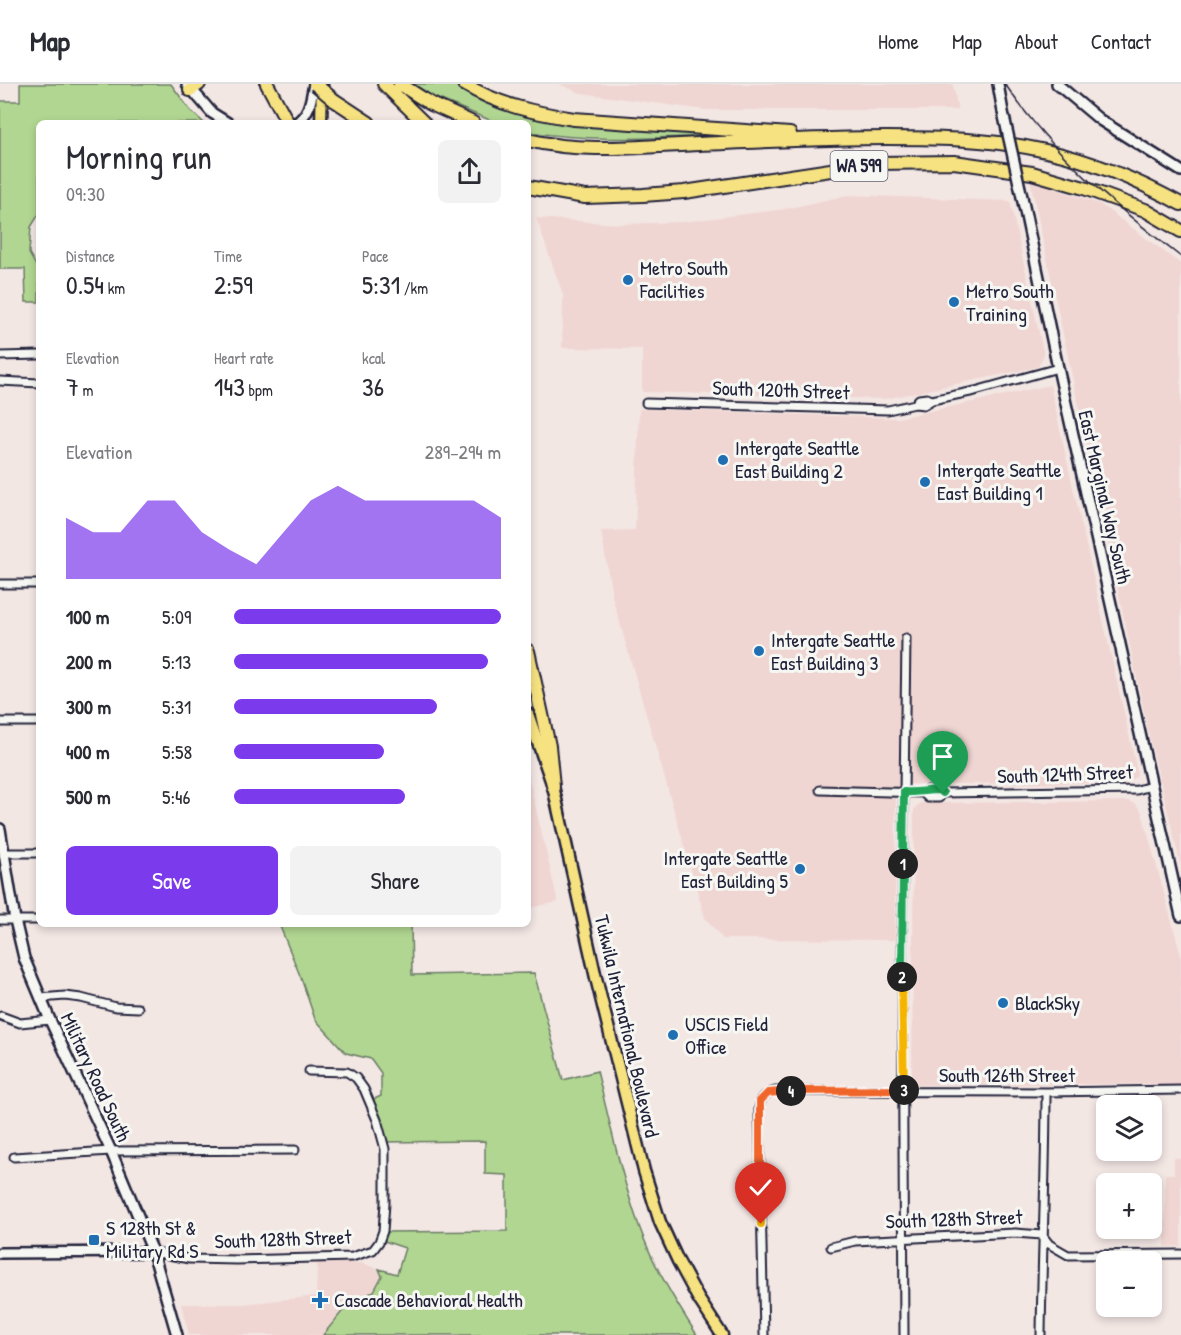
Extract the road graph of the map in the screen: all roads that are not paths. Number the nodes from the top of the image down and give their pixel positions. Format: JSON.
{"nodes":[{"id":1,"x":267,"y":84,"type":"edge"},
{"id":2,"x":315,"y":84,"type":"edge"},
{"id":3,"x":322,"y":84,"type":"edge"},
{"id":4,"x":384,"y":84,"type":"edge"},
{"id":5,"x":400,"y":84,"type":"edge"},
{"id":6,"x":464,"y":84,"type":"edge"},
{"id":7,"x":998,"y":84,"type":"edge"},
{"id":8,"x":1057,"y":84,"type":"edge"},
{"id":9,"x":192,"y":86,"type":"edge"},
{"id":10,"x":223,"y":120,"type":"edge"},
{"id":11,"x":287,"y":120,"type":"edge"},
{"id":12,"x":300,"y":120,"type":"edge"},
{"id":13,"x":321,"y":120,"type":"edge"},
{"id":14,"x":364,"y":120,"type":"edge"},
{"id":15,"x":421,"y":120,"type":"edge"},
{"id":16,"x":466,"y":120,"type":"edge"},
{"id":17,"x":833,"y":138,"type":"junction"},
{"id":18,"x":531,"y":141,"type":"edge"},
{"id":19,"x":1181,"y":171,"type":"edge"},
{"id":20,"x":531,"y":188,"type":"edge"},
{"id":21,"x":1181,"y":204,"type":"edge"},
{"id":22,"x":1181,"y":231,"type":"edge"},
{"id":23,"x":36,"y":355,"type":"edge"},
{"id":24,"x":0,"y":356,"type":"edge"},
{"id":25,"x":1058,"y":368,"type":"junction"},
{"id":26,"x":0,"y":381,"type":"edge"},
{"id":27,"x":36,"y":383,"type":"edge"},
{"id":28,"x":646,"y":403,"type":"dead end"},
{"id":29,"x":0,"y":584,"type":"edge"},
{"id":30,"x":36,"y":584,"type":"edge"},
{"id":31,"x":906,"y":638,"type":"dead end"},
{"id":32,"x":531,"y":665,"type":"edge"},
{"id":33,"x":0,"y":722,"type":"edge"},
{"id":34,"x":36,"y":722,"type":"edge"},
{"id":35,"x":531,"y":723,"type":"edge"},
{"id":36,"x":552,"y":786,"type":"junction"},
{"id":37,"x":1151,"y":786,"type":"junction"},
{"id":38,"x":820,"y":790,"type":"dead end"},
{"id":39,"x":904,"y":792,"type":"junction"},
{"id":40,"x":0,"y":829,"type":"edge"},
{"id":41,"x":4,"y":853,"type":"junction"},
{"id":42,"x":36,"y":853,"type":"edge"},
{"id":43,"x":1181,"y":916,"type":"edge"},
{"id":44,"x":0,"y":920,"type":"edge"},
{"id":45,"x":15,"y":920,"type":"junction"},
{"id":46,"x":36,"y":920,"type":"edge"},
{"id":47,"x":40,"y":998,"type":"junction"},
{"id":48,"x":138,"y":1008,"type":"dead end"},
{"id":49,"x":1,"y":1016,"type":"edge"},
{"id":50,"x":50,"y":1020,"type":"junction"},
{"id":51,"x":309,"y":1071,"type":"dead end"},
{"id":52,"x":1181,"y":1090,"type":"edge"},
{"id":53,"x":904,"y":1091,"type":"junction"},
{"id":54,"x":1046,"y":1092,"type":"junction"},
{"id":55,"x":295,"y":1150,"type":"dead end"},
{"id":56,"x":111,"y":1151,"type":"junction"},
{"id":57,"x":14,"y":1157,"type":"dead end"},
{"id":58,"x":1042,"y":1235,"type":"junction"},
{"id":59,"x":903,"y":1238,"type":"junction"},
{"id":60,"x":831,"y":1247,"type":"dead end"},
{"id":61,"x":153,"y":1252,"type":"junction"},
{"id":62,"x":0,"y":1253,"type":"edge"},
{"id":63,"x":1181,"y":1254,"type":"edge"},
{"id":64,"x":177,"y":1335,"type":"edge"},
{"id":65,"x":722,"y":1335,"type":"edge"},
{"id":66,"x":764,"y":1335,"type":"edge"},
{"id":67,"x":904,"y":1335,"type":"edge"},
{"id":68,"x":1041,"y":1335,"type":"edge"}],
"edges":[{"from":1,"to":11,"type":"highway"},
{"from":2,"to":12,"type":"street"},
{"from":2,"to":14,"type":"highway","bridge":true},
{"from":3,"to":13,"type":"main road"},
{"from":4,"to":15,"type":"highway"},
{"from":5,"to":16,"type":"highway"},
{"from":6,"to":17,"type":"highway"},
{"from":7,"to":25,"type":"street","name":"East Marginal Way South","bridge":true},
{"from":8,"to":19,"type":"street"},
{"from":9,"to":10,"type":"street"},
{"from":17,"to":18,"type":"highway","number":"WA 599"},
{"from":17,"to":21,"type":"highway","number":"WA 599"},
{"from":20,"to":22,"type":"highway","number":"WA 599"},
{"from":23,"to":24,"type":"street"},
{"from":25,"to":28,"type":"street","name":"South 120th Street"},
{"from":25,"to":37,"type":"street","name":"East Marginal Way South"},
{"from":26,"to":27,"type":"street"},
{"from":29,"to":30,"type":"street"},
{"from":31,"to":39,"type":"street"},
{"from":32,"to":36,"type":"highway"},
{"from":33,"to":34,"type":"street"},
{"from":35,"to":36,"type":"main road","name":"Tukwila International Boulevard"},
{"from":36,"to":65,"type":"main road","name":"Tukwila International Boulevard"},
{"from":37,"to":39,"type":"street","name":"South 124th Street"},
{"from":37,"to":43,"type":"street","name":"East Marginal Way South"},
{"from":38,"to":39,"type":"street","name":"South 124th Street"},
{"from":39,"to":53,"type":"street"},
{"from":40,"to":41,"type":"street","name":"Military Road South"},
{"from":41,"to":42,"type":"street"},
{"from":41,"to":45,"type":"street","name":"Military Road South"},
{"from":44,"to":45,"type":"street"},
{"from":45,"to":46,"type":"street"},
{"from":45,"to":47,"type":"street","name":"Military Road South"},
{"from":47,"to":48,"type":"street"},
{"from":47,"to":50,"type":"street","name":"Military Road South"},
{"from":49,"to":50,"type":"street"},
{"from":50,"to":56,"type":"street","name":"Military Road South"},
{"from":51,"to":61,"type":"street","name":"South 128th Street"},
{"from":52,"to":54,"type":"street","name":"South 126th Street"},
{"from":53,"to":54,"type":"street","name":"South 126th Street"},
{"from":53,"to":59,"type":"street"},
{"from":53,"to":66,"type":"street","name":"South 126th Street"},
{"from":54,"to":58,"type":"street"},
{"from":55,"to":56,"type":"street"},
{"from":56,"to":57,"type":"street"},
{"from":56,"to":61,"type":"street","name":"Military Road South"},
{"from":58,"to":59,"type":"street","name":"South 128th Street"},
{"from":58,"to":63,"type":"street","name":"South 128th Street"},
{"from":58,"to":68,"type":"street"},
{"from":59,"to":60,"type":"street","name":"South 128th Street"},
{"from":59,"to":67,"type":"street"},
{"from":61,"to":62,"type":"street","name":"South 128th Street"},
{"from":61,"to":64,"type":"street","name":"Military Road South"}]}
